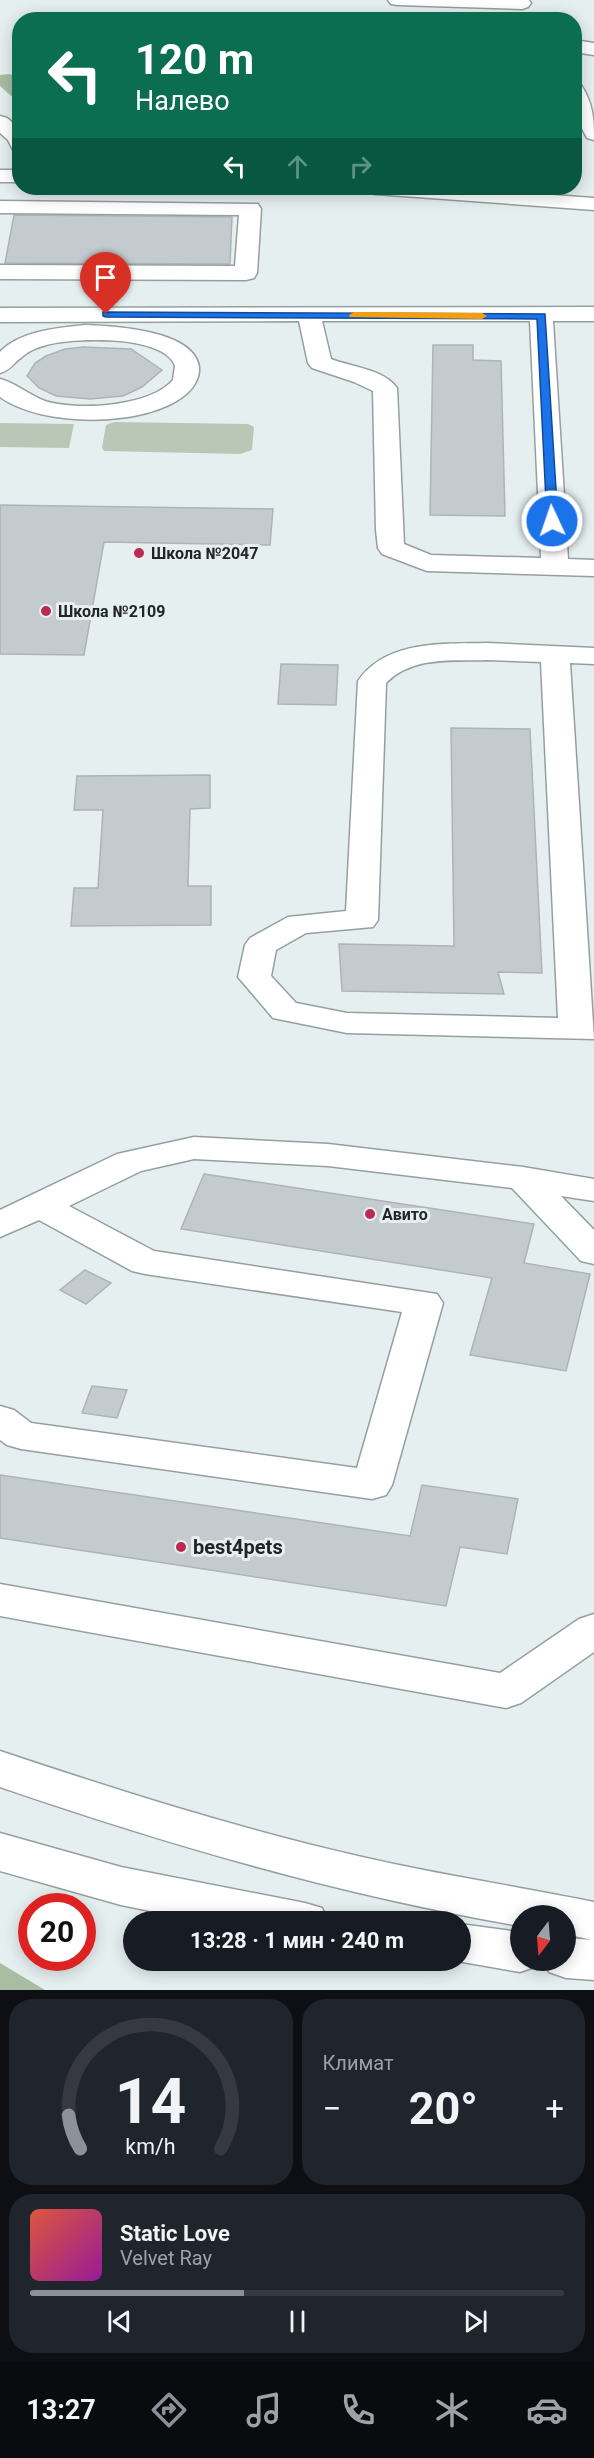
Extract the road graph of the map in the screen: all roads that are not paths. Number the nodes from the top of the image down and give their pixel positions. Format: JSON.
{"nodes":[{"id":1,"x":397,"y":0,"type":"edge"},
{"id":2,"x":522,"y":2,"type":"edge"},
{"id":3,"x":582,"y":107,"type":"edge"},
{"id":4,"x":0,"y":122,"type":"edge"},
{"id":5,"x":12,"y":133,"type":"edge"},
{"id":6,"x":594,"y":134,"type":"edge"},
{"id":7,"x":471,"y":195,"type":"edge"},
{"id":8,"x":73,"y":197,"type":"edge"},
{"id":9,"x":594,"y":204,"type":"edge"},
{"id":10,"x":0,"y":207,"type":"edge"},
{"id":11,"x":0,"y":272,"type":"edge"},
{"id":12,"x":594,"y":314,"type":"edge"},
{"id":13,"x":0,"y":315,"type":"edge"},
{"id":14,"x":309,"y":315,"type":"junction"},
{"id":15,"x":541,"y":316,"type":"junction"},
{"id":16,"x":108,"y":323,"type":"junction"},
{"id":17,"x":0,"y":366,"type":"edge"},
{"id":18,"x":0,"y":386,"type":"edge"},
{"id":19,"x":555,"y":567,"type":"junction"},
{"id":20,"x":594,"y":568,"type":"edge"},
{"id":21,"x":555,"y":654,"type":"junction"},
{"id":22,"x":594,"y":656,"type":"edge"},
{"id":23,"x":585,"y":1028,"type":"edge"},
{"id":24,"x":523,"y":1178,"type":"junction"},
{"id":25,"x":594,"y":1190,"type":"edge"},
{"id":26,"x":41,"y":1206,"type":"junction"},
{"id":27,"x":0,"y":1226,"type":"edge"},
{"id":28,"x":594,"y":1252,"type":"edge"},
{"id":29,"x":0,"y":1420,"type":"edge"},
{"id":30,"x":0,"y":1600,"type":"edge"},
{"id":31,"x":594,"y":1630,"type":"edge"},
{"id":32,"x":0,"y":1770,"type":"edge"},
{"id":33,"x":0,"y":1852,"type":"edge"},
{"id":34,"x":516,"y":1905,"type":"edge"},
{"id":35,"x":594,"y":1905,"type":"edge"},
{"id":36,"x":576,"y":1906,"type":"edge"},
{"id":37,"x":249,"y":1911,"type":"edge"},
{"id":38,"x":576,"y":1917,"type":"edge"},
{"id":39,"x":594,"y":1921,"type":"edge"},
{"id":40,"x":471,"y":1945,"type":"edge"},
{"id":41,"x":510,"y":1951,"type":"edge"},
{"id":42,"x":576,"y":1959,"type":"edge"},
{"id":43,"x":594,"y":1960,"type":"edge"}],
"edges":[{"from":1,"to":2,"type":"street"},
{"from":3,"to":6,"type":"street"},
{"from":4,"to":5,"type":"street"},
{"from":7,"to":9,"type":"street"},
{"from":8,"to":10,"type":"street"},
{"from":8,"to":11,"type":"street"},
{"from":12,"to":15,"type":"street"},
{"from":13,"to":16,"type":"street"},
{"from":14,"to":15,"type":"street"},
{"from":14,"to":16,"type":"street"},
{"from":14,"to":19,"type":"street"},
{"from":15,"to":19,"type":"street"},
{"from":16,"to":17,"type":"street"},
{"from":16,"to":18,"type":"street"},
{"from":19,"to":20,"type":"street"},
{"from":21,"to":22,"type":"street"},
{"from":21,"to":23,"type":"street"},
{"from":21,"to":23,"type":"street"},
{"from":24,"to":25,"type":"street"},
{"from":24,"to":26,"type":"street"},
{"from":24,"to":28,"type":"street"},
{"from":26,"to":27,"type":"street"},
{"from":26,"to":29,"type":"street"},
{"from":30,"to":31,"type":"street"},
{"from":32,"to":34,"type":"street"},
{"from":33,"to":37,"type":"street"},
{"from":35,"to":36,"type":"street"},
{"from":38,"to":39,"type":"street"},
{"from":40,"to":41,"type":"street"},
{"from":42,"to":43,"type":"street"}]}
